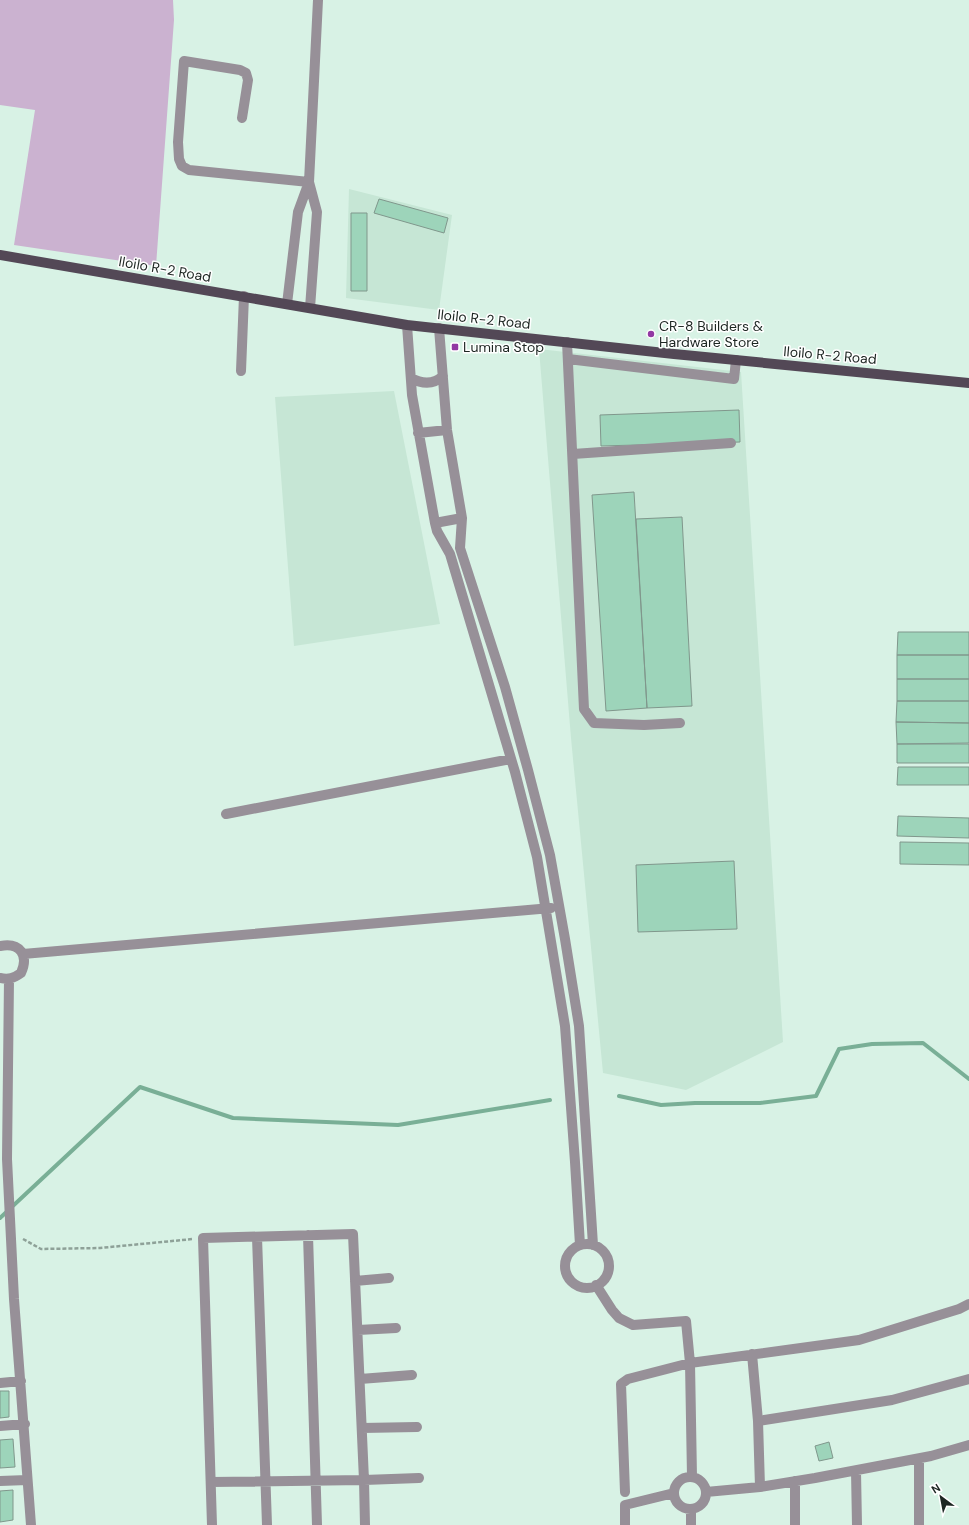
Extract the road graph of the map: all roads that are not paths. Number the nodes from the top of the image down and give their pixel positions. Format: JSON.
{"nodes":[{"id":1,"x":318,"y":0,"type":"edge"},
{"id":2,"x":242,"y":118,"type":"dead end"},
{"id":3,"x":309,"y":182,"type":"junction"},
{"id":4,"x":0,"y":255,"type":"edge"},
{"id":5,"x":244,"y":296,"type":"junction"},
{"id":6,"x":287,"y":304,"type":"junction"},
{"id":7,"x":310,"y":308,"type":"junction"},
{"id":8,"x":407,"y":325,"type":"junction"},
{"id":9,"x":439,"y":328,"type":"junction"},
{"id":10,"x":567,"y":342,"type":"junction"},
{"id":11,"x":568,"y":359,"type":"junction"},
{"id":12,"x":736,"y":360,"type":"junction"},
{"id":13,"x":241,"y":371,"type":"dead end"},
{"id":14,"x":443,"y":376,"type":"junction"},
{"id":15,"x":410,"y":378,"type":"junction"},
{"id":16,"x":969,"y":383,"type":"edge"},
{"id":17,"x":446,"y":430,"type":"junction"},
{"id":18,"x":418,"y":433,"type":"junction"},
{"id":19,"x":731,"y":443,"type":"dead end"},
{"id":20,"x":572,"y":454,"type":"junction"},
{"id":21,"x":462,"y":518,"type":"junction"},
{"id":22,"x":435,"y":523,"type":"junction"},
{"id":23,"x":477,"y":603,"type":"junction"},
{"id":24,"x":465,"y":606,"type":"junction"},
{"id":25,"x":504,"y":687,"type":"junction"},
{"id":26,"x":491,"y":691,"type":"junction"},
{"id":27,"x":680,"y":723,"type":"dead end"},
{"id":28,"x":511,"y":759,"type":"junction"},
{"id":29,"x":528,"y":770,"type":"junction"},
{"id":30,"x":515,"y":772,"type":"junction"},
{"id":31,"x":226,"y":814,"type":"dead end"},
{"id":32,"x":550,"y":855,"type":"junction"},
{"id":33,"x":537,"y":857,"type":"junction"},
{"id":34,"x":560,"y":908,"type":"junction"},
{"id":35,"x":546,"y":909,"type":"junction"},
{"id":36,"x":565,"y":939,"type":"junction"},
{"id":37,"x":551,"y":940,"type":"junction"},
{"id":38,"x":0,"y":946,"type":"edge"},
{"id":39,"x":23,"y":954,"type":"junction"},
{"id":40,"x":4,"y":979,"type":"edge"},
{"id":41,"x":565,"y":1026,"type":"junction"},
{"id":42,"x":579,"y":1026,"type":"junction"},
{"id":43,"x":583,"y":1094,"type":"junction"},
{"id":44,"x":570,"y":1096,"type":"junction"},
{"id":45,"x":4,"y":1158,"type":"edge"},
{"id":46,"x":588,"y":1161,"type":"junction"},
{"id":47,"x":575,"y":1162,"type":"junction"},
{"id":48,"x":308,"y":1235,"type":"junction"},
{"id":49,"x":256,"y":1237,"type":"junction"},
{"id":50,"x":580,"y":1245,"type":"junction"},
{"id":51,"x":593,"y":1245,"type":"junction"},
{"id":52,"x":388,"y":1278,"type":"dead end"},
{"id":53,"x":356,"y":1281,"type":"junction"},
{"id":54,"x":596,"y":1285,"type":"junction"},
{"id":55,"x":969,"y":1304,"type":"edge"},
{"id":56,"x":396,"y":1328,"type":"dead end"},
{"id":57,"x":358,"y":1330,"type":"junction"},
{"id":58,"x":752,"y":1354,"type":"junction"},
{"id":59,"x":690,"y":1363,"type":"junction"},
{"id":60,"x":412,"y":1375,"type":"dead end"},
{"id":61,"x":969,"y":1378,"type":"edge"},
{"id":62,"x":360,"y":1379,"type":"junction"},
{"id":63,"x":21,"y":1381,"type":"junction"},
{"id":64,"x":0,"y":1383,"type":"edge"},
{"id":65,"x":758,"y":1421,"type":"junction"},
{"id":66,"x":24,"y":1424,"type":"junction"},
{"id":67,"x":0,"y":1426,"type":"edge"},
{"id":68,"x":417,"y":1427,"type":"dead end"},
{"id":69,"x":362,"y":1428,"type":"junction"},
{"id":70,"x":969,"y":1445,"type":"edge"},
{"id":71,"x":919,"y":1458,"type":"junction"},
{"id":72,"x":856,"y":1471,"type":"junction"},
{"id":73,"x":692,"y":1477,"type":"junction"},
{"id":74,"x":419,"y":1478,"type":"dead end"},
{"id":75,"x":27,"y":1480,"type":"junction"},
{"id":76,"x":316,"y":1480,"type":"junction"},
{"id":77,"x":364,"y":1480,"type":"junction"},
{"id":78,"x":0,"y":1481,"type":"edge"},
{"id":79,"x":266,"y":1481,"type":"junction"},
{"id":80,"x":795,"y":1481,"type":"junction"},
{"id":81,"x":211,"y":1482,"type":"junction"},
{"id":82,"x":760,"y":1487,"type":"junction"},
{"id":83,"x":625,"y":1492,"type":"dead end"},
{"id":84,"x":674,"y":1492,"type":"junction"},
{"id":85,"x":706,"y":1492,"type":"junction"},
{"id":86,"x":691,"y":1509,"type":"junction"},
{"id":87,"x":31,"y":1525,"type":"edge"},
{"id":88,"x":212,"y":1525,"type":"edge"},
{"id":89,"x":267,"y":1525,"type":"edge"},
{"id":90,"x":317,"y":1525,"type":"edge"},
{"id":91,"x":365,"y":1525,"type":"edge"},
{"id":92,"x":625,"y":1525,"type":"edge"},
{"id":93,"x":691,"y":1525,"type":"edge"},
{"id":94,"x":795,"y":1525,"type":"edge"},
{"id":95,"x":857,"y":1525,"type":"edge"},
{"id":96,"x":919,"y":1525,"type":"edge"}],
"edges":[{"from":1,"to":3,"type":"street"},
{"from":2,"to":3,"type":"street"},
{"from":3,"to":6,"type":"street"},
{"from":3,"to":7,"type":"street"},
{"from":4,"to":5,"type":"main road","name":"Iloilo R-2 Road"},
{"from":5,"to":6,"type":"main road","name":"Iloilo R-2 Road"},
{"from":5,"to":13,"type":"street"},
{"from":6,"to":7,"type":"main road","name":"Iloilo R-2 Road"},
{"from":7,"to":8,"type":"main road","name":"Iloilo R-2 Road"},
{"from":8,"to":9,"type":"main road","name":"Iloilo R-2 Road"},
{"from":8,"to":15,"type":"street"},
{"from":9,"to":10,"type":"main road","name":"Iloilo R-2 Road"},
{"from":9,"to":14,"type":"street"},
{"from":10,"to":11,"type":"street"},
{"from":10,"to":12,"type":"main road","name":"Iloilo R-2 Road"},
{"from":11,"to":12,"type":"street"},
{"from":11,"to":20,"type":"street"},
{"from":12,"to":16,"type":"main road","name":"Iloilo R-2 Road"},
{"from":14,"to":15,"type":"street"},
{"from":14,"to":17,"type":"street"},
{"from":15,"to":18,"type":"street"},
{"from":17,"to":18,"type":"street"},
{"from":17,"to":21,"type":"street"},
{"from":18,"to":22,"type":"street"},
{"from":19,"to":20,"type":"street"},
{"from":20,"to":27,"type":"street"},
{"from":21,"to":22,"type":"street"},
{"from":21,"to":23,"type":"street"},
{"from":22,"to":24,"type":"street"},
{"from":23,"to":24,"type":"street"},
{"from":23,"to":25,"type":"street"},
{"from":24,"to":26,"type":"street"},
{"from":25,"to":26,"type":"street"},
{"from":25,"to":29,"type":"street"},
{"from":26,"to":28,"type":"street"},
{"from":28,"to":30,"type":"street"},
{"from":28,"to":31,"type":"street"},
{"from":29,"to":30,"type":"street"},
{"from":29,"to":32,"type":"street"},
{"from":30,"to":33,"type":"street"},
{"from":32,"to":33,"type":"street"},
{"from":32,"to":34,"type":"street"},
{"from":33,"to":35,"type":"street"},
{"from":34,"to":35,"type":"street"},
{"from":34,"to":36,"type":"street"},
{"from":35,"to":37,"type":"street"},
{"from":35,"to":39,"type":"street"},
{"from":36,"to":37,"type":"street"},
{"from":36,"to":42,"type":"street"},
{"from":37,"to":41,"type":"street"},
{"from":38,"to":39,"type":"street"},
{"from":39,"to":40,"type":"street"},
{"from":40,"to":45,"type":"street"},
{"from":41,"to":42,"type":"street"},
{"from":41,"to":44,"type":"street"},
{"from":42,"to":43,"type":"street"},
{"from":43,"to":44,"type":"street"},
{"from":43,"to":46,"type":"street"},
{"from":44,"to":47,"type":"street"},
{"from":45,"to":63,"type":"street"},
{"from":46,"to":47,"type":"street"},
{"from":46,"to":51,"type":"street"},
{"from":47,"to":50,"type":"street"},
{"from":48,"to":49,"type":"street"},
{"from":48,"to":53,"type":"street"},
{"from":48,"to":76,"type":"street"},
{"from":49,"to":79,"type":"street"},
{"from":49,"to":81,"type":"street"},
{"from":50,"to":51,"type":"street"},
{"from":50,"to":54,"type":"street"},
{"from":51,"to":54,"type":"street"},
{"from":52,"to":53,"type":"street"},
{"from":53,"to":57,"type":"street"},
{"from":54,"to":59,"type":"street"},
{"from":55,"to":58,"type":"street"},
{"from":56,"to":57,"type":"street"},
{"from":57,"to":62,"type":"street"},
{"from":58,"to":59,"type":"street"},
{"from":58,"to":65,"type":"street"},
{"from":59,"to":73,"type":"street"},
{"from":59,"to":83,"type":"street"},
{"from":60,"to":62,"type":"street"},
{"from":61,"to":65,"type":"street"},
{"from":62,"to":69,"type":"street"},
{"from":63,"to":64,"type":"street"},
{"from":63,"to":66,"type":"street"},
{"from":65,"to":82,"type":"street"},
{"from":66,"to":67,"type":"street"},
{"from":66,"to":75,"type":"street"},
{"from":68,"to":69,"type":"street"},
{"from":69,"to":77,"type":"street"},
{"from":70,"to":71,"type":"street"},
{"from":71,"to":72,"type":"street"},
{"from":71,"to":96,"type":"street"},
{"from":72,"to":80,"type":"street"},
{"from":72,"to":95,"type":"street"},
{"from":73,"to":84,"type":"street"},
{"from":73,"to":85,"type":"street"},
{"from":74,"to":77,"type":"street"},
{"from":75,"to":78,"type":"street"},
{"from":75,"to":87,"type":"street"},
{"from":76,"to":77,"type":"street"},
{"from":76,"to":79,"type":"street"},
{"from":76,"to":90,"type":"street"},
{"from":77,"to":91,"type":"street"},
{"from":79,"to":81,"type":"street"},
{"from":79,"to":89,"type":"street"},
{"from":80,"to":82,"type":"street"},
{"from":80,"to":94,"type":"street"},
{"from":81,"to":88,"type":"street"},
{"from":82,"to":85,"type":"street"},
{"from":84,"to":86,"type":"street"},
{"from":84,"to":92,"type":"street"},
{"from":85,"to":86,"type":"street"},
{"from":86,"to":93,"type":"street"}]}
